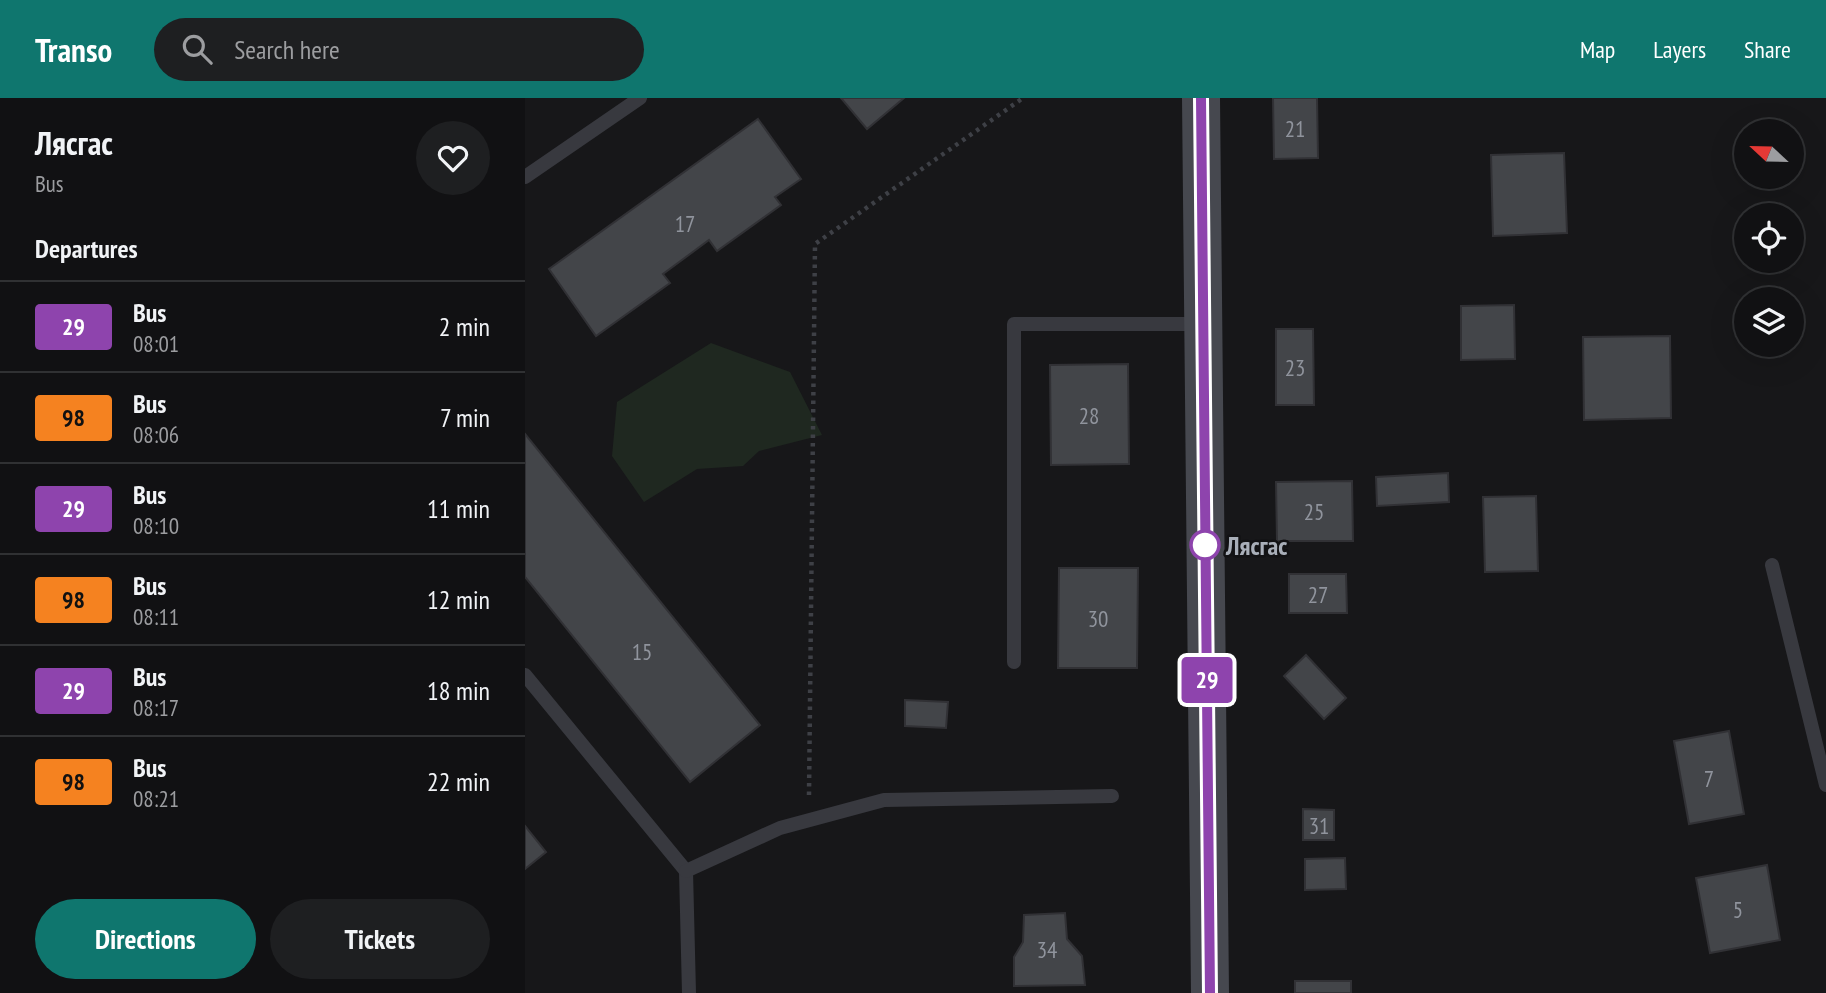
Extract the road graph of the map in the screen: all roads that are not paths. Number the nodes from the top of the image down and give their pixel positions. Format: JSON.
{"nodes":[{"id":1,"x":640,"y":98,"type":"edge"},
{"id":2,"x":1201,"y":98,"type":"edge"},
{"id":3,"x":525,"y":177,"type":"edge"},
{"id":4,"x":1203,"y":324,"type":"junction"},
{"id":5,"x":1772,"y":565,"type":"dead end"},
{"id":6,"x":1014,"y":662,"type":"dead end"},
{"id":7,"x":525,"y":675,"type":"edge"},
{"id":8,"x":1826,"y":785,"type":"edge"},
{"id":9,"x":1111,"y":796,"type":"dead end"},
{"id":10,"x":686,"y":871,"type":"junction"},
{"id":11,"x":689,"y":993,"type":"edge"},
{"id":12,"x":1210,"y":993,"type":"edge"}],
"edges":[{"from":1,"to":3,"type":"lane"},
{"from":2,"to":4,"type":"main road"},
{"from":4,"to":6,"type":"lane"},
{"from":4,"to":12,"type":"main road"},
{"from":5,"to":8,"type":"lane"},
{"from":7,"to":10,"type":"lane"},
{"from":9,"to":10,"type":"lane"},
{"from":10,"to":11,"type":"lane"}]}
